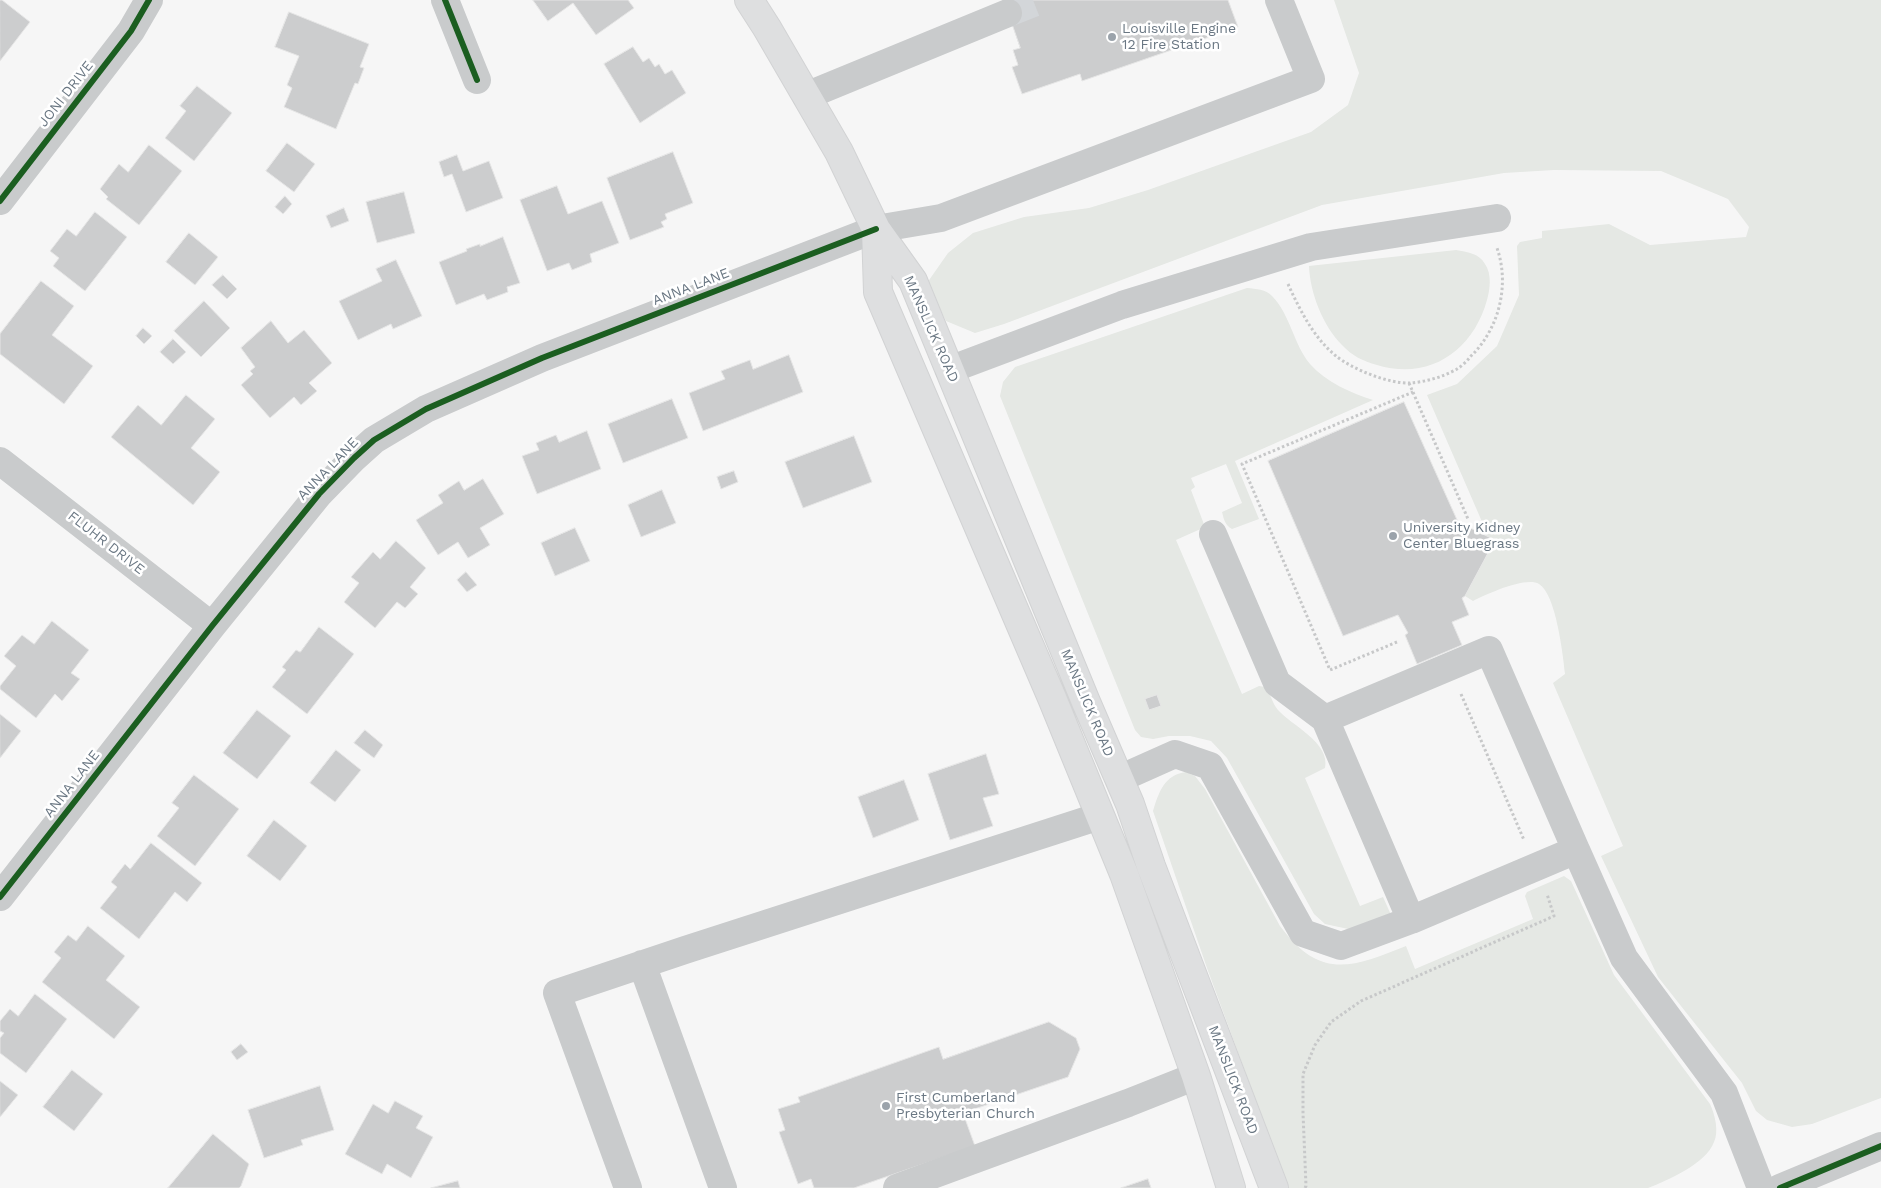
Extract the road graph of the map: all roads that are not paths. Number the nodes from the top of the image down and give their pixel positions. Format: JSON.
{"nodes":[{"id":1,"x":149,"y":0,"type":"edge"},
{"id":2,"x":444,"y":0,"type":"edge"},
{"id":3,"x":749,"y":0,"type":"edge"},
{"id":4,"x":1279,"y":0,"type":"edge"},
{"id":5,"x":1008,"y":13,"type":"tunnel mouth"},
{"id":6,"x":478,"y":80,"type":"dead end"},
{"id":7,"x":806,"y":96,"type":"junction"},
{"id":8,"x":0,"y":201,"type":"edge"},
{"id":9,"x":1492,"y":219,"type":"road end"},
{"id":10,"x":876,"y":229,"type":"junction"},
{"id":11,"x":950,"y":370,"type":"junction"},
{"id":12,"x":0,"y":461,"type":"edge"},
{"id":13,"x":1214,"y":534,"type":"dead end"},
{"id":14,"x":212,"y":626,"type":"junction"},
{"id":15,"x":1325,"y":719,"type":"junction"},
{"id":16,"x":1119,"y":779,"type":"junction"},
{"id":17,"x":1100,"y":816,"type":"junction"},
{"id":18,"x":1576,"y":850,"type":"junction"},
{"id":19,"x":0,"y":897,"type":"edge"},
{"id":20,"x":1410,"y":920,"type":"junction"},
{"id":21,"x":642,"y":964,"type":"junction"},
{"id":22,"x":1196,"y":1076,"type":"junction"},
{"id":23,"x":1881,"y":1146,"type":"edge"},
{"id":24,"x":1817,"y":1180,"type":"edge"},
{"id":25,"x":628,"y":1188,"type":"edge"},
{"id":26,"x":724,"y":1188,"type":"edge"},
{"id":27,"x":897,"y":1188,"type":"edge"},
{"id":28,"x":1231,"y":1188,"type":"edge"},
{"id":29,"x":1274,"y":1188,"type":"edge"},
{"id":30,"x":1761,"y":1188,"type":"edge"},
{"id":31,"x":1780,"y":1188,"type":"edge"}],
"edges":[{"from":1,"to":8,"type":"street","name":"JONI DRIVE"},
{"from":2,"to":6,"type":"street"},
{"from":3,"to":7,"type":"main road","name":"MANSLICK ROAD"},
{"from":4,"to":10,"type":"street","name":"ANNA LANE"},
{"from":5,"to":7,"type":"street"},
{"from":7,"to":10,"type":"main road","name":"MANSLICK ROAD"},
{"from":9,"to":11,"type":"street"},
{"from":10,"to":11,"type":"main road","name":"MANSLICK ROAD"},
{"from":10,"to":14,"type":"street","name":"ANNA LANE"},
{"from":10,"to":17,"type":"main road","name":"MANSLICK ROAD"},
{"from":11,"to":16,"type":"main road","name":"MANSLICK ROAD"},
{"from":12,"to":14,"type":"street","name":"FLUHR DRIVE"},
{"from":13,"to":15,"type":"street"},
{"from":14,"to":19,"type":"street","name":"ANNA LANE"},
{"from":15,"to":18,"type":"street"},
{"from":15,"to":20,"type":"street"},
{"from":16,"to":20,"type":"street"},
{"from":16,"to":29,"type":"main road","name":"MANSLICK ROAD"},
{"from":17,"to":21,"type":"street"},
{"from":17,"to":22,"type":"main road","name":"MANSLICK ROAD"},
{"from":18,"to":20,"type":"street"},
{"from":18,"to":30,"type":"street"},
{"from":21,"to":25,"type":"street"},
{"from":21,"to":26,"type":"street"},
{"from":22,"to":27,"type":"street"},
{"from":22,"to":28,"type":"main road","name":"MANSLICK ROAD"},
{"from":23,"to":24,"type":"street"},
{"from":24,"to":31,"type":"street"}]}
